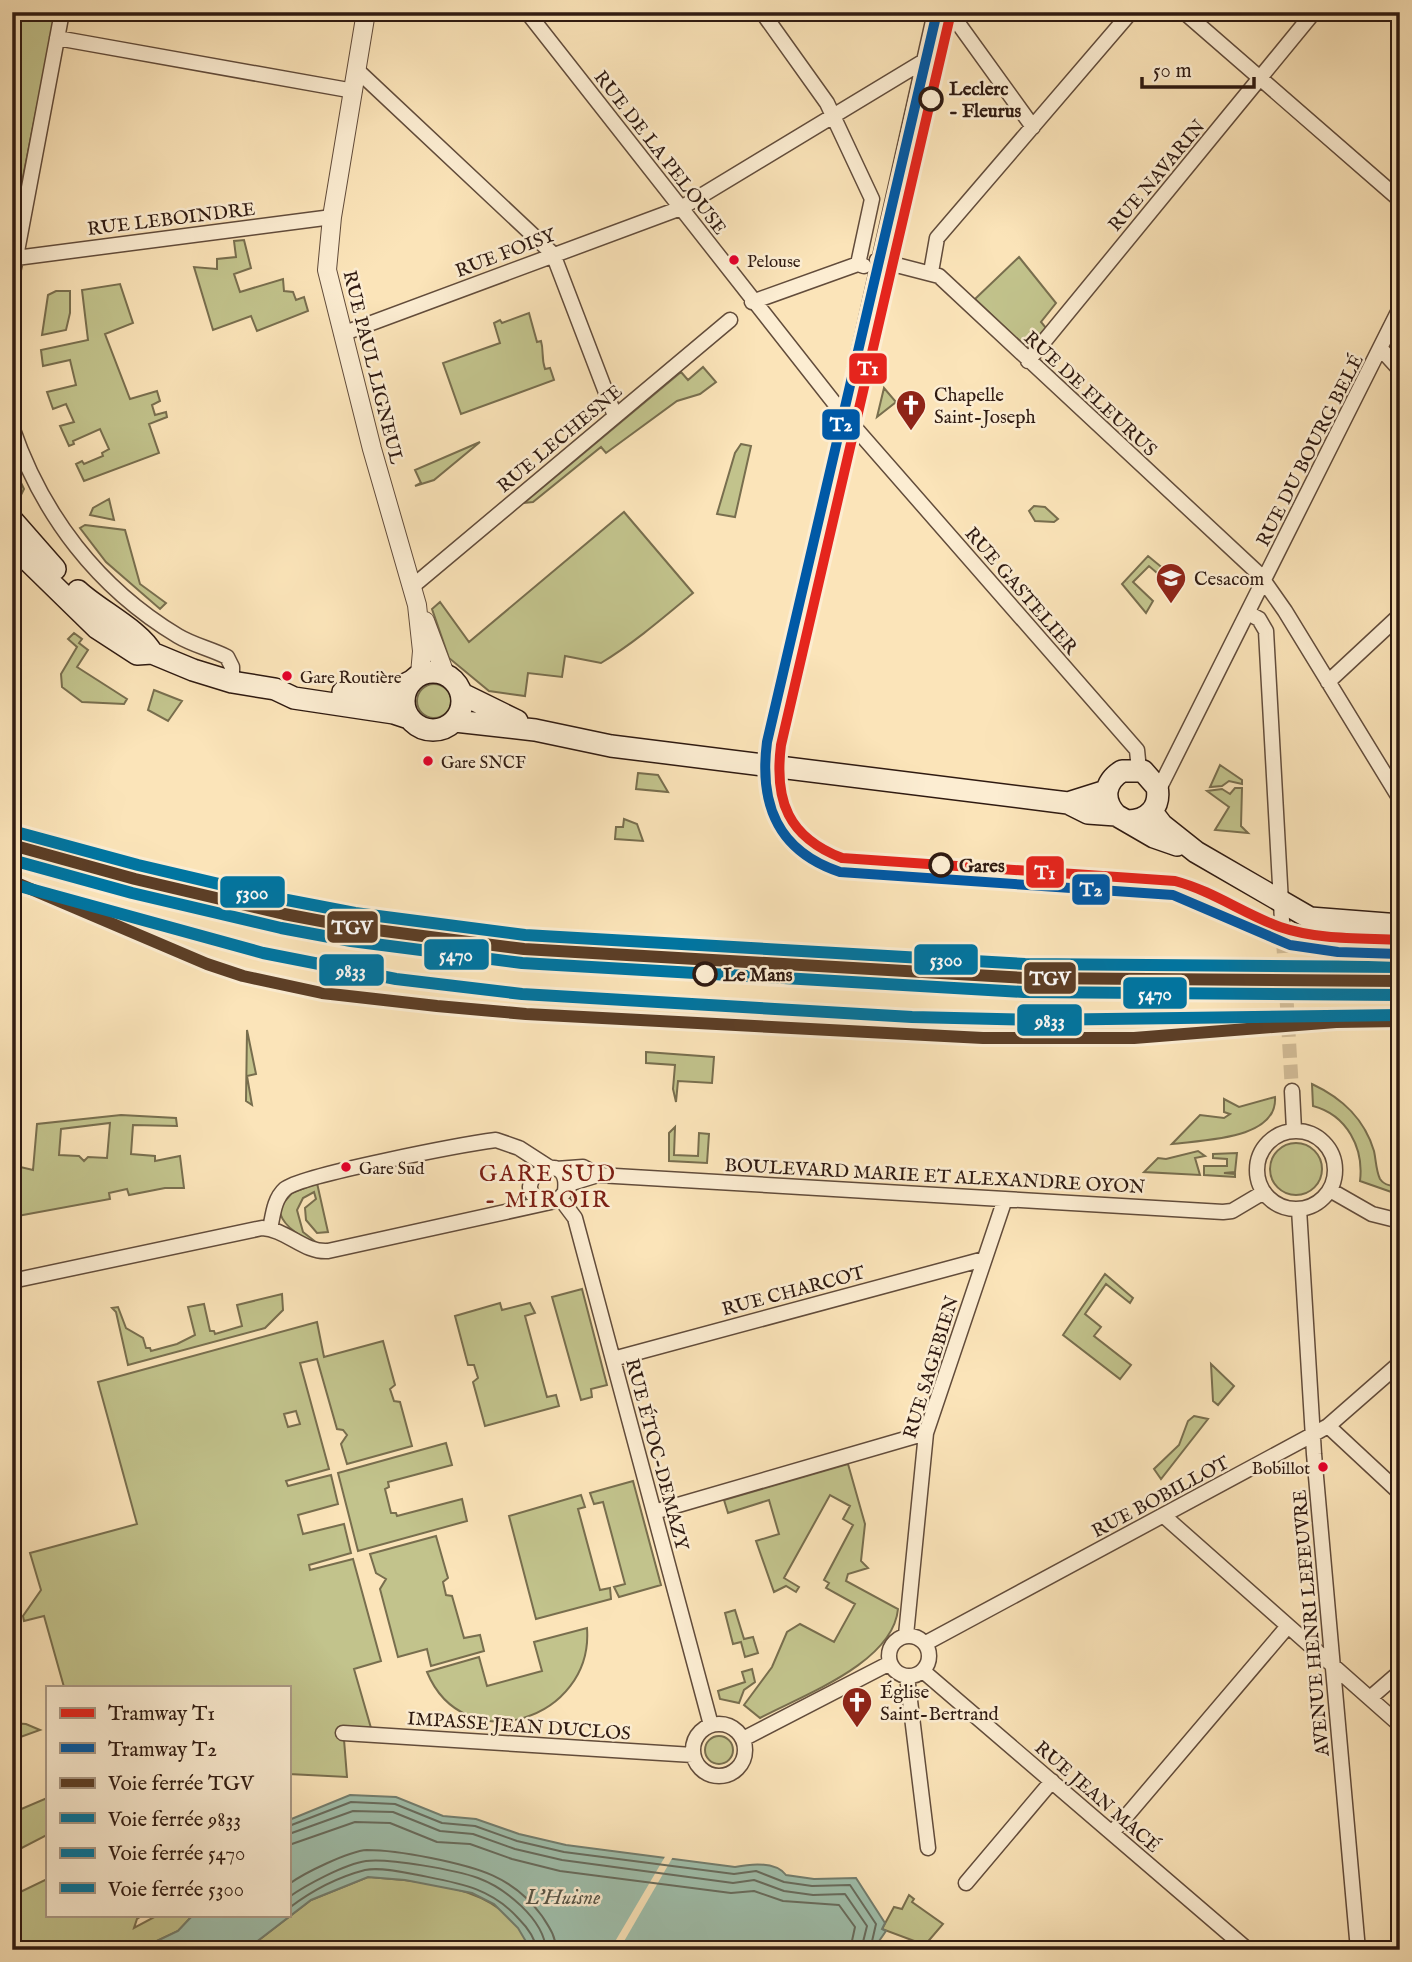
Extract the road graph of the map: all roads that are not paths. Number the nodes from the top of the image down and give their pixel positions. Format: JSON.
{"nodes":[{"id":1,"x":62,"y":12,"type":"edge"},
{"id":2,"x":366,"y":12,"type":"edge"},
{"id":3,"x":527,"y":12,"type":"edge"},
{"id":4,"x":762,"y":12,"type":"edge"},
{"id":5,"x":935,"y":12,"type":"edge"},
{"id":6,"x":950,"y":12,"type":"edge"},
{"id":7,"x":1131,"y":12,"type":"edge"},
{"id":8,"x":1184,"y":12,"type":"edge"},
{"id":9,"x":1314,"y":12,"type":"edge"},
{"id":10,"x":57,"y":38,"type":"junction"},
{"id":11,"x":924,"y":61,"type":"junction"},
{"id":12,"x":357,"y":70,"type":"junction"},
{"id":13,"x":1260,"y":79,"type":"junction"},
{"id":14,"x":354,"y":91,"type":"junction"},
{"id":15,"x":833,"y":116,"type":"junction"},
{"id":16,"x":1033,"y":127,"type":"junction"},
{"id":17,"x":1400,"y":200,"type":"edge"},
{"id":18,"x":681,"y":208,"type":"junction"},
{"id":19,"x":332,"y":217,"type":"junction"},
{"id":20,"x":553,"y":254,"type":"junction"},
{"id":21,"x":16,"y":258,"type":"junction"},
{"id":22,"x":858,"y":264,"type":"junction"},
{"id":23,"x":876,"y":264,"type":"junction"},
{"id":24,"x":930,"y":272,"type":"junction"},
{"id":25,"x":12,"y":278,"type":"edge"},
{"id":26,"x":752,"y":302,"type":"junction"},
{"id":27,"x":1400,"y":309,"type":"edge"},
{"id":28,"x":730,"y":320,"type":"dead end"},
{"id":29,"x":342,"y":334,"type":"junction"},
{"id":30,"x":1381,"y":349,"type":"junction"},
{"id":31,"x":1028,"y":361,"type":"junction"},
{"id":32,"x":1400,"y":370,"type":"edge"},
{"id":33,"x":843,"y":414,"type":"junction"},
{"id":34,"x":615,"y":416,"type":"junction"},
{"id":35,"x":12,"y":427,"type":"edge"},
{"id":36,"x":12,"y":520,"type":"edge"},
{"id":37,"x":12,"y":545,"type":"edge"},
{"id":38,"x":1264,"y":581,"type":"junction"},
{"id":39,"x":413,"y":586,"type":"junction"},
{"id":40,"x":417,"y":605,"type":"junction"},
{"id":41,"x":1248,"y":612,"type":"junction"},
{"id":42,"x":1398,"y":622,"type":"edge"},
{"id":43,"x":152,"y":653,"type":"junction"},
{"id":44,"x":444,"y":674,"type":"junction"},
{"id":45,"x":416,"y":678,"type":"junction"},
{"id":46,"x":232,"y":682,"type":"junction"},
{"id":47,"x":1328,"y":682,"type":"junction"},
{"id":48,"x":275,"y":689,"type":"junction"},
{"id":49,"x":462,"y":695,"type":"junction"},
{"id":50,"x":409,"y":718,"type":"junction"},
{"id":51,"x":455,"y":721,"type":"junction"},
{"id":52,"x":534,"y":730,"type":"junction"},
{"id":53,"x":1175,"y":758,"type":"junction"},
{"id":54,"x":766,"y":765,"type":"junction"},
{"id":55,"x":1141,"y":770,"type":"junction"},
{"id":56,"x":1395,"y":778,"type":"edge"},
{"id":57,"x":1106,"y":791,"type":"junction"},
{"id":58,"x":1400,"y":799,"type":"edge"},
{"id":59,"x":1155,"y":802,"type":"junction"},
{"id":60,"x":1068,"y":803,"type":"junction"},
{"id":61,"x":1122,"y":818,"type":"junction"},
{"id":62,"x":1196,"y":852,"type":"junction"},
{"id":63,"x":1281,"y":902,"type":"junction"},
{"id":64,"x":1400,"y":925,"type":"edge"},
{"id":65,"x":1283,"y":939,"type":"tunnel mouth"},
{"id":66,"x":1292,"y":1091,"type":"tunnel mouth"},
{"id":67,"x":1294,"y":1130,"type":"junction"},
{"id":68,"x":553,"y":1169,"type":"junction"},
{"id":69,"x":598,"y":1175,"type":"junction"},
{"id":70,"x":532,"y":1179,"type":"junction"},
{"id":71,"x":1330,"y":1190,"type":"junction"},
{"id":72,"x":1264,"y":1192,"type":"junction"},
{"id":73,"x":557,"y":1197,"type":"junction"},
{"id":74,"x":1005,"y":1199,"type":"junction"},
{"id":75,"x":1299,"y":1209,"type":"junction"},
{"id":76,"x":500,"y":1215,"type":"junction"},
{"id":77,"x":1400,"y":1221,"type":"edge"},
{"id":78,"x":270,"y":1228,"type":"junction"},
{"id":79,"x":984,"y":1258,"type":"junction"},
{"id":80,"x":12,"y":1281,"type":"edge"},
{"id":81,"x":612,"y":1359,"type":"junction"},
{"id":82,"x":1400,"y":1363,"type":"edge"},
{"id":83,"x":1328,"y":1426,"type":"junction"},
{"id":84,"x":926,"y":1433,"type":"junction"},
{"id":85,"x":1312,"y":1435,"type":"junction"},
{"id":86,"x":1400,"y":1493,"type":"edge"},
{"id":87,"x":654,"y":1512,"type":"junction"},
{"id":88,"x":1164,"y":1516,"type":"junction"},
{"id":89,"x":1288,"y":1626,"type":"junction"},
{"id":90,"x":906,"y":1635,"type":"junction"},
{"id":91,"x":926,"y":1643,"type":"junction"},
{"id":92,"x":890,"y":1663,"type":"junction"},
{"id":93,"x":1333,"y":1665,"type":"junction"},
{"id":94,"x":923,"y":1671,"type":"junction"},
{"id":95,"x":1400,"y":1672,"type":"edge"},
{"id":96,"x":907,"y":1676,"type":"junction"},
{"id":97,"x":1370,"y":1698,"type":"junction"},
{"id":98,"x":711,"y":1725,"type":"junction"},
{"id":99,"x":1400,"y":1725,"type":"edge"},
{"id":100,"x":343,"y":1733,"type":"dead end"},
{"id":101,"x":743,"y":1739,"type":"junction"},
{"id":102,"x":693,"y":1755,"type":"junction"},
{"id":103,"x":1052,"y":1781,"type":"junction"},
{"id":104,"x":1112,"y":1833,"type":"junction"},
{"id":105,"x":928,"y":1848,"type":"dead end"},
{"id":106,"x":966,"y":1883,"type":"dead end"},
{"id":107,"x":1248,"y":1950,"type":"edge"},
{"id":108,"x":1358,"y":1950,"type":"edge"}],
"edges":[{"from":1,"to":10,"type":"street"},
{"from":2,"to":12,"type":"street","name":"RUE PAUL LIGNEUL"},
{"from":3,"to":18,"type":"street","name":"RUE DE LA PELOUSE"},
{"from":4,"to":15,"type":"street"},
{"from":5,"to":11,"type":"street"},
{"from":6,"to":16,"type":"street"},
{"from":7,"to":16,"type":"street"},
{"from":8,"to":13,"type":"street"},
{"from":9,"to":13,"type":"street","name":"RUE NAVARIN"},
{"from":10,"to":14,"type":"street"},
{"from":10,"to":21,"type":"street"},
{"from":11,"to":15,"type":"street","name":"RUE FOISY"},
{"from":11,"to":23,"type":"street"},
{"from":12,"to":14,"type":"street","name":"RUE PAUL LIGNEUL"},
{"from":12,"to":20,"type":"street"},
{"from":13,"to":17,"type":"street"},
{"from":13,"to":31,"type":"street","name":"RUE NAVARIN"},
{"from":14,"to":19,"type":"street","name":"RUE PAUL LIGNEUL"},
{"from":15,"to":18,"type":"street","name":"RUE FOISY"},
{"from":15,"to":22,"type":"street"},
{"from":16,"to":24,"type":"street"},
{"from":18,"to":20,"type":"street","name":"RUE FOISY"},
{"from":18,"to":26,"type":"street","name":"RUE DE LA PELOUSE"},
{"from":19,"to":21,"type":"street","name":"RUE LEBOINDRE"},
{"from":19,"to":29,"type":"street","name":"RUE PAUL LIGNEUL"},
{"from":20,"to":29,"type":"street","name":"RUE FOISY"},
{"from":20,"to":34,"type":"street"},
{"from":21,"to":25,"type":"street"},
{"from":22,"to":23,"type":"street"},
{"from":22,"to":26,"type":"street"},
{"from":23,"to":24,"type":"street","name":"RUE DE FLEURUS"},
{"from":23,"to":33,"type":"street"},
{"from":24,"to":31,"type":"street","name":"RUE DE FLEURUS"},
{"from":26,"to":33,"type":"street","name":"RUE DE LA PELOUSE"},
{"from":27,"to":30,"type":"street","name":"RUE DU BOURG BELÉ"},
{"from":28,"to":34,"type":"street","name":"RUE LECHESNE"},
{"from":29,"to":39,"type":"street","name":"RUE PAUL LIGNEUL"},
{"from":30,"to":32,"type":"street"},
{"from":30,"to":38,"type":"street","name":"RUE DU BOURG BELÉ"},
{"from":31,"to":38,"type":"street","name":"RUE DE FLEURUS"},
{"from":33,"to":54,"type":"street"},
{"from":33,"to":55,"type":"street","name":"RUE GASTELIER"},
{"from":34,"to":39,"type":"street","name":"RUE LECHESNE"},
{"from":35,"to":46,"type":"street"},
{"from":36,"to":43,"type":"main road"},
{"from":37,"to":43,"type":"main road"},
{"from":38,"to":41,"type":"street","name":"RUE DU BOURG BELÉ"},
{"from":38,"to":47,"type":"street","name":"RUE DE FLEURUS"},
{"from":39,"to":40,"type":"street","name":"RUE PAUL LIGNEUL"},
{"from":40,"to":44,"type":"street","name":"RUE PAUL LIGNEUL"},
{"from":40,"to":45,"type":"street","name":"RUE PAUL LIGNEUL"},
{"from":41,"to":53,"type":"street","name":"RUE DU BOURG BELÉ"},
{"from":41,"to":63,"type":"street"},
{"from":42,"to":47,"type":"street"},
{"from":43,"to":46,"type":"main road"},
{"from":44,"to":45,"type":"main road"},
{"from":44,"to":49,"type":"main road"},
{"from":45,"to":48,"type":"main road"},
{"from":45,"to":50,"type":"main road"},
{"from":46,"to":48,"type":"main road"},
{"from":47,"to":56,"type":"street","name":"RUE DE FLEURUS"},
{"from":48,"to":50,"type":"main road"},
{"from":49,"to":51,"type":"main road"},
{"from":49,"to":52,"type":"main road"},
{"from":50,"to":51,"type":"main road"},
{"from":51,"to":52,"type":"main road"},
{"from":52,"to":54,"type":"main road"},
{"from":53,"to":55,"type":"street"},
{"from":53,"to":59,"type":"street","name":"RUE DU BOURG BELÉ"},
{"from":54,"to":60,"type":"main road"},
{"from":55,"to":57,"type":"main road"},
{"from":55,"to":59,"type":"main road"},
{"from":56,"to":58,"type":"street","name":"RUE DE FLEURUS"},
{"from":57,"to":60,"type":"main road"},
{"from":57,"to":61,"type":"main road"},
{"from":59,"to":61,"type":"main road"},
{"from":59,"to":62,"type":"main road"},
{"from":60,"to":61,"type":"main road"},
{"from":61,"to":62,"type":"main road"},
{"from":62,"to":63,"type":"main road"},
{"from":63,"to":64,"type":"main road"},
{"from":63,"to":65,"type":"street"},
{"from":66,"to":67,"type":"street"},
{"from":67,"to":71,"type":"street"},
{"from":67,"to":72,"type":"street"},
{"from":68,"to":69,"type":"street","name":"BOULEVARD MARIE ET ALEXANDRE OYON"},
{"from":68,"to":70,"type":"street"},
{"from":68,"to":73,"type":"street"},
{"from":68,"to":78,"type":"street"},
{"from":69,"to":73,"type":"street","name":"BOULEVARD MARIE ET ALEXANDRE OYON"},
{"from":69,"to":74,"type":"street","name":"BOULEVARD MARIE ET ALEXANDRE OYON"},
{"from":70,"to":73,"type":"street"},
{"from":70,"to":76,"type":"street"},
{"from":71,"to":75,"type":"street"},
{"from":71,"to":77,"type":"street"},
{"from":72,"to":74,"type":"street","name":"BOULEVARD MARIE ET ALEXANDRE OYON"},
{"from":72,"to":75,"type":"street"},
{"from":73,"to":76,"type":"street","name":"BOULEVARD MARIE ET ALEXANDRE OYON"},
{"from":73,"to":81,"type":"street","name":"RUE ÉTOC-DEMAZY"},
{"from":74,"to":79,"type":"street","name":"RUE SAGEBIEN"},
{"from":75,"to":85,"type":"street","name":"AVENUE HENRI LEFEUVRE"},
{"from":76,"to":78,"type":"street","name":"BOULEVARD MARIE ET ALEXANDRE OYON"},
{"from":78,"to":80,"type":"street"},
{"from":79,"to":81,"type":"street","name":"RUE CHARCOT"},
{"from":79,"to":84,"type":"street","name":"RUE SAGEBIEN"},
{"from":81,"to":87,"type":"street","name":"RUE ÉTOC-DEMAZY"},
{"from":82,"to":83,"type":"street","name":"RUE BOBILLOT"},
{"from":83,"to":85,"type":"street","name":"RUE BOBILLOT"},
{"from":83,"to":86,"type":"street"},
{"from":84,"to":87,"type":"street"},
{"from":84,"to":90,"type":"street","name":"RUE SAGEBIEN"},
{"from":85,"to":88,"type":"street","name":"RUE BOBILLOT"},
{"from":85,"to":93,"type":"street","name":"AVENUE HENRI LEFEUVRE"},
{"from":87,"to":98,"type":"street","name":"RUE ÉTOC-DEMAZY"},
{"from":88,"to":89,"type":"street"},
{"from":88,"to":91,"type":"street","name":"RUE BOBILLOT"},
{"from":89,"to":93,"type":"street"},
{"from":89,"to":104,"type":"street"},
{"from":90,"to":91,"type":"street"},
{"from":90,"to":92,"type":"street"},
{"from":91,"to":94,"type":"street"},
{"from":92,"to":96,"type":"street"},
{"from":92,"to":101,"type":"street"},
{"from":93,"to":97,"type":"street"},
{"from":93,"to":108,"type":"street","name":"AVENUE HENRI LEFEUVRE"},
{"from":94,"to":96,"type":"street"},
{"from":94,"to":103,"type":"street","name":"RUE JEAN MACÉ"},
{"from":95,"to":97,"type":"street"},
{"from":96,"to":105,"type":"street"},
{"from":97,"to":99,"type":"street"},
{"from":98,"to":101,"type":"street"},
{"from":98,"to":102,"type":"street"},
{"from":100,"to":102,"type":"street","name":"IMPASSE JEAN DUCLOS"},
{"from":101,"to":102,"type":"street"},
{"from":103,"to":104,"type":"street","name":"RUE JEAN MACÉ"},
{"from":103,"to":106,"type":"street"},
{"from":104,"to":107,"type":"street","name":"RUE JEAN MACÉ"}]}
